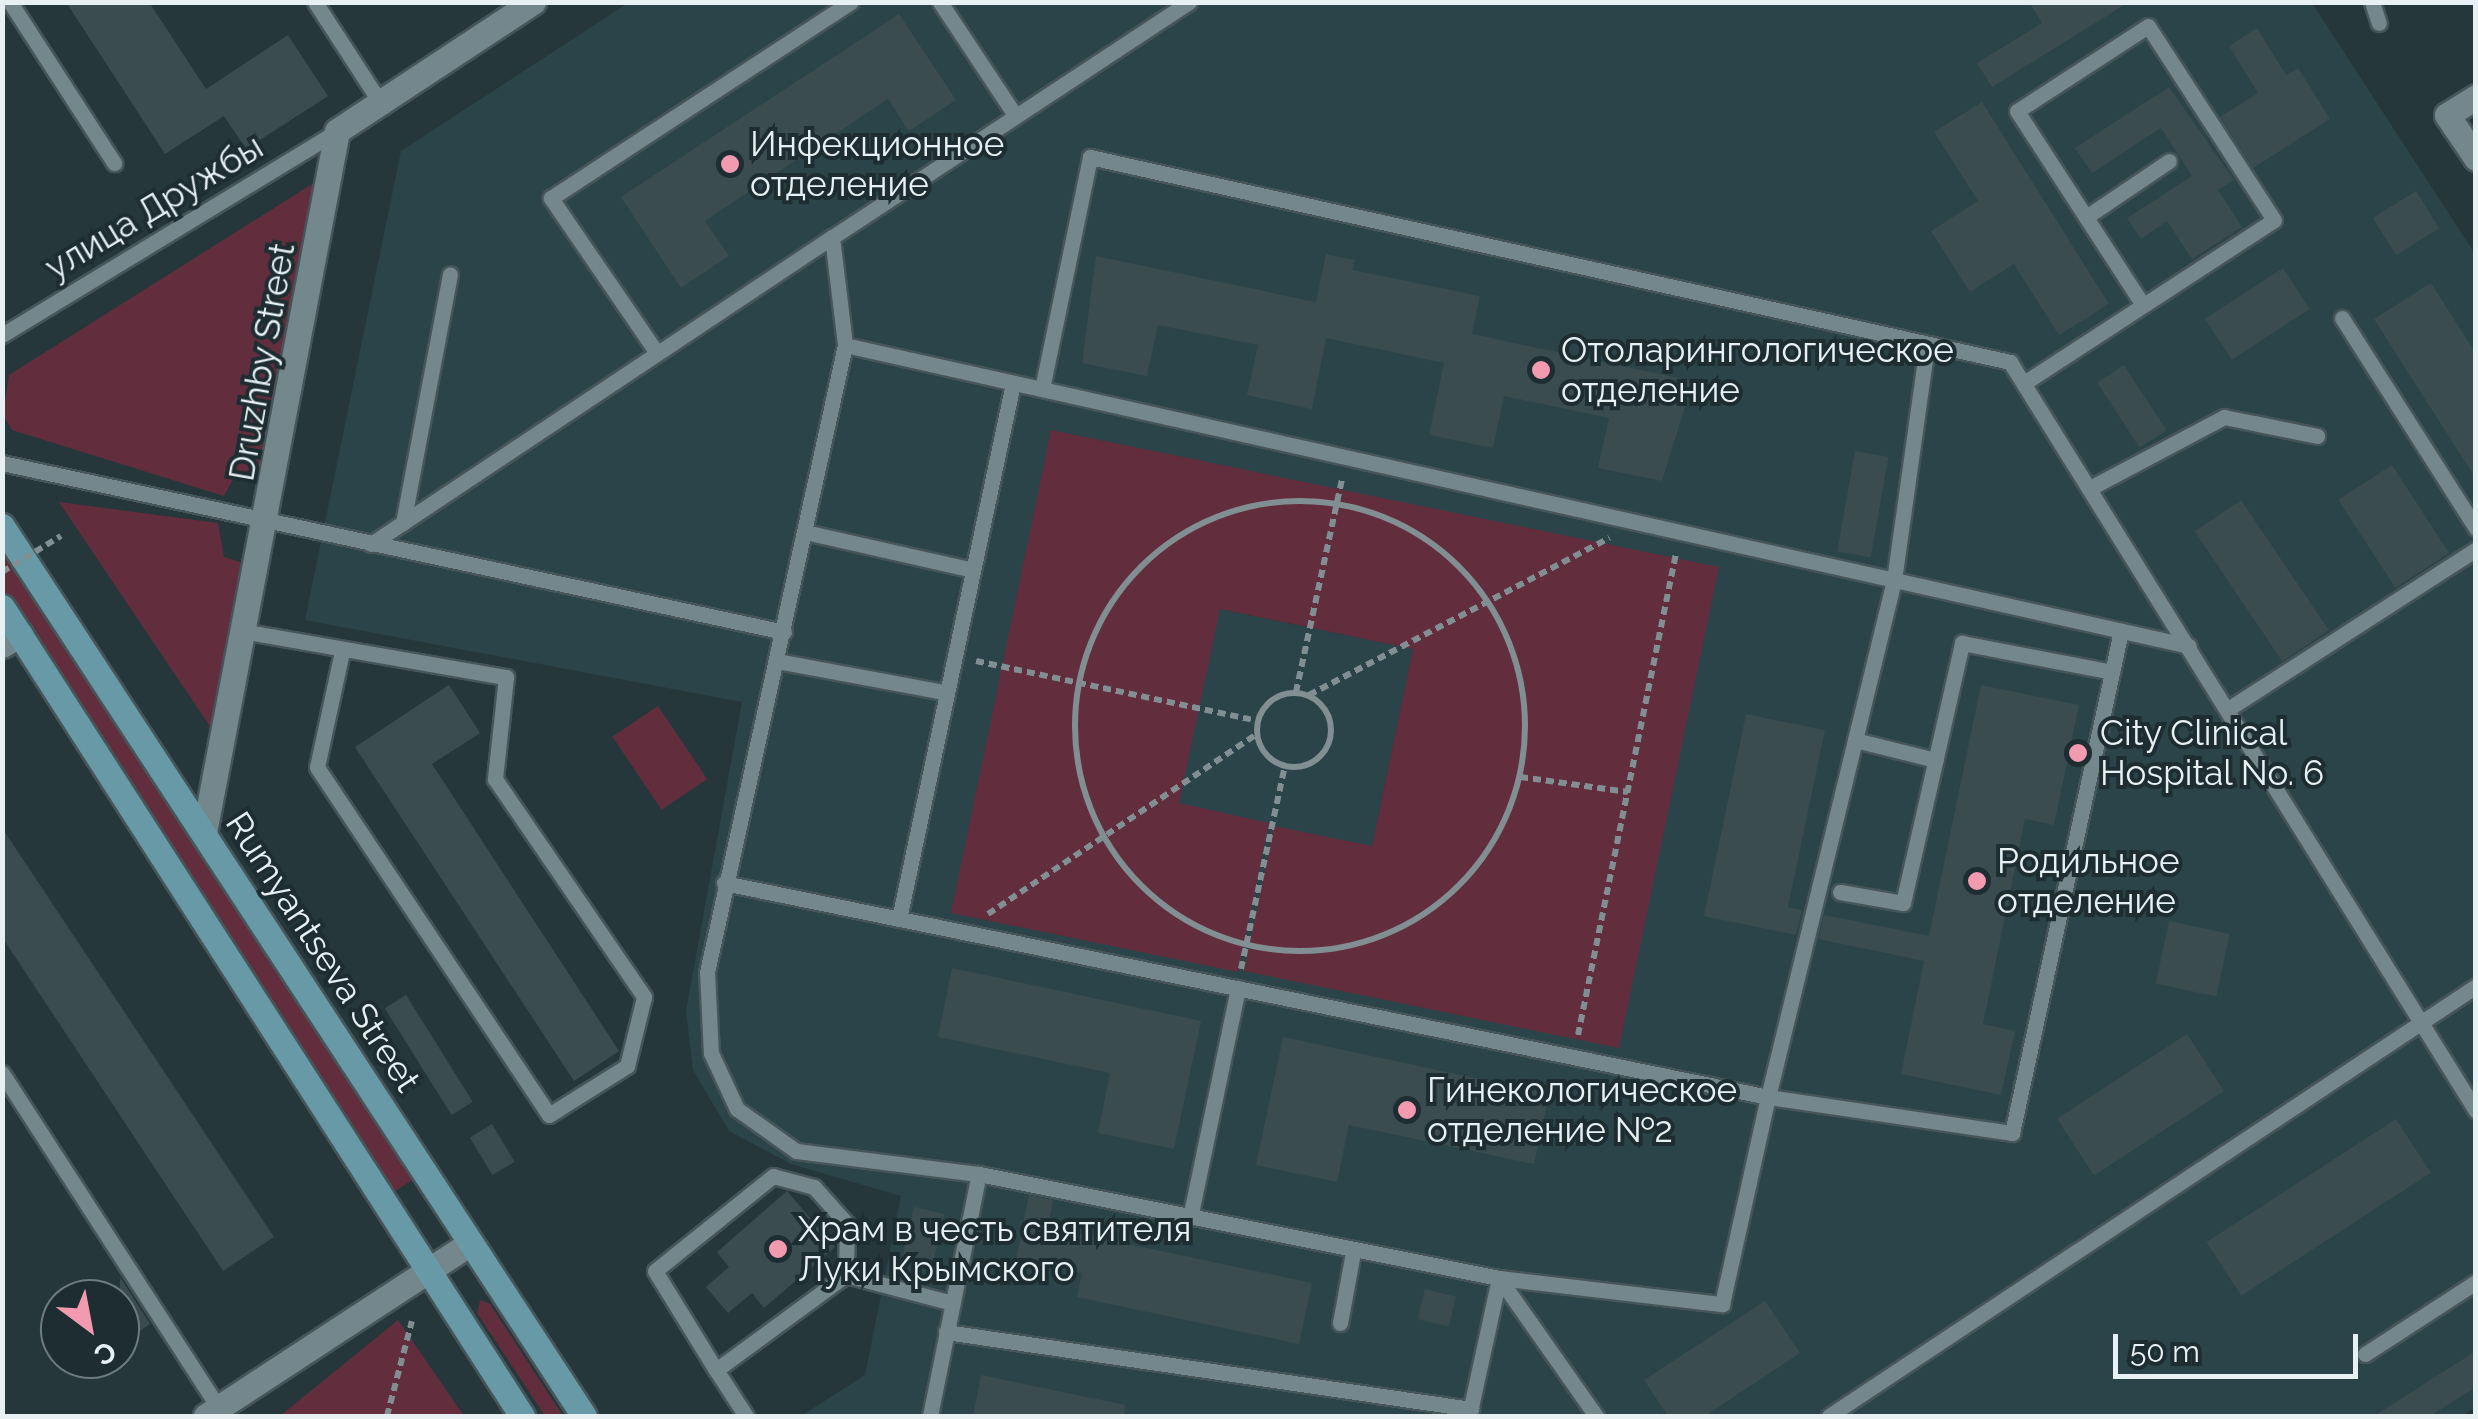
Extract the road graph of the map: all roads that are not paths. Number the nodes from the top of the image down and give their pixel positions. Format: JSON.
{"nodes":[{"id":1,"x":10,"y":2,"type":"edge"},
{"id":2,"x":315,"y":2,"type":"edge"},
{"id":3,"x":533,"y":2,"type":"edge"},
{"id":4,"x":850,"y":2,"type":"edge"},
{"id":5,"x":940,"y":2,"type":"edge"},
{"id":6,"x":1189,"y":2,"type":"edge"},
{"id":7,"x":2372,"y":2,"type":"edge"},
{"id":8,"x":2379,"y":23,"type":"dead end"},
{"id":9,"x":2476,"y":97,"type":"edge"},
{"id":10,"x":380,"y":102,"type":"junction"},
{"id":11,"x":1016,"y":115,"type":"junction"},
{"id":12,"x":337,"y":130,"type":"junction"},
{"id":13,"x":2476,"y":158,"type":"edge"},
{"id":14,"x":2169,"y":161,"type":"dead end"},
{"id":15,"x":114,"y":163,"type":"dead end"},
{"id":16,"x":2086,"y":217,"type":"junction"},
{"id":17,"x":832,"y":237,"type":"junction"},
{"id":18,"x":450,"y":274,"type":"dead end"},
{"id":19,"x":2143,"y":306,"type":"junction"},
{"id":20,"x":2342,"y":318,"type":"dead end"},
{"id":21,"x":2,"y":335,"type":"edge"},
{"id":22,"x":1927,"y":344,"type":"junction"},
{"id":23,"x":845,"y":345,"type":"junction"},
{"id":24,"x":657,"y":352,"type":"junction"},
{"id":25,"x":1013,"y":383,"type":"junction"},
{"id":26,"x":2024,"y":383,"type":"junction"},
{"id":27,"x":1042,"y":389,"type":"junction"},
{"id":28,"x":2317,"y":436,"type":"dead end"},
{"id":29,"x":2,"y":463,"type":"edge"},
{"id":30,"x":2090,"y":488,"type":"junction"},
{"id":31,"x":270,"y":522,"type":"junction"},
{"id":32,"x":402,"y":522,"type":"junction"},
{"id":33,"x":2,"y":526,"type":"edge"},
{"id":34,"x":2476,"y":528,"type":"edge"},
{"id":35,"x":805,"y":532,"type":"junction"},
{"id":36,"x":372,"y":544,"type":"junction"},
{"id":37,"x":2476,"y":549,"type":"edge"},
{"id":38,"x":13,"y":565,"type":"edge"},
{"id":39,"x":972,"y":570,"type":"junction"},
{"id":40,"x":1894,"y":580,"type":"junction"},
{"id":41,"x":2,"y":607,"type":"edge"},
{"id":42,"x":2121,"y":630,"type":"junction"},
{"id":43,"x":247,"y":632,"type":"junction"},
{"id":44,"x":784,"y":632,"type":"junction"},
{"id":45,"x":11,"y":639,"type":"edge"},
{"id":46,"x":2190,"y":646,"type":"junction"},
{"id":47,"x":342,"y":650,"type":"junction"},
{"id":48,"x":777,"y":661,"type":"junction"},
{"id":49,"x":2112,"y":672,"type":"junction"},
{"id":50,"x":945,"y":692,"type":"junction"},
{"id":51,"x":2228,"y":709,"type":"junction"},
{"id":52,"x":1856,"y":740,"type":"junction"},
{"id":53,"x":1936,"y":760,"type":"junction"},
{"id":54,"x":204,"y":834,"type":"junction"},
{"id":55,"x":724,"y":883,"type":"junction"},
{"id":56,"x":1840,"y":892,"type":"dead end"},
{"id":57,"x":900,"y":919,"type":"junction"},
{"id":58,"x":2476,"y":986,"type":"edge"},
{"id":59,"x":1238,"y":988,"type":"junction"},
{"id":60,"x":2420,"y":1025,"type":"junction"},
{"id":61,"x":2,"y":1073,"type":"edge"},
{"id":62,"x":1768,"y":1096,"type":"junction"},
{"id":63,"x":2476,"y":1111,"type":"edge"},
{"id":64,"x":979,"y":1174,"type":"junction"},
{"id":65,"x":1190,"y":1218,"type":"junction"},
{"id":66,"x":470,"y":1243,"type":"junction"},
{"id":67,"x":1353,"y":1252,"type":"junction"},
{"id":68,"x":426,"y":1271,"type":"junction"},
{"id":69,"x":846,"y":1275,"type":"junction"},
{"id":70,"x":1499,"y":1278,"type":"junction"},
{"id":71,"x":2476,"y":1282,"type":"edge"},
{"id":72,"x":952,"y":1303,"type":"junction"},
{"id":73,"x":1340,"y":1323,"type":"dead end"},
{"id":74,"x":946,"y":1332,"type":"junction"},
{"id":75,"x":2365,"y":1354,"type":"dead end"},
{"id":76,"x":716,"y":1370,"type":"junction"},
{"id":77,"x":212,"y":1412,"type":"edge"},
{"id":78,"x":1470,"y":1412,"type":"edge"},
{"id":79,"x":522,"y":1416,"type":"edge"},
{"id":80,"x":584,"y":1416,"type":"edge"},
{"id":81,"x":746,"y":1416,"type":"edge"},
{"id":82,"x":930,"y":1416,"type":"edge"},
{"id":83,"x":1596,"y":1416,"type":"edge"},
{"id":84,"x":1829,"y":1416,"type":"edge"}],
"edges":[{"from":1,"to":15,"type":"lane"},
{"from":2,"to":10,"type":"lane"},
{"from":3,"to":10,"type":"street"},
{"from":4,"to":24,"type":"lane"},
{"from":5,"to":11,"type":"lane"},
{"from":6,"to":11,"type":"lane"},
{"from":7,"to":8,"type":"lane"},
{"from":9,"to":13,"type":"street"},
{"from":10,"to":12,"type":"street"},
{"from":11,"to":17,"type":"lane"},
{"from":12,"to":21,"type":"lane","name":"улица Дружбы"},
{"from":12,"to":31,"type":"street","name":"Druzhby Street"},
{"from":14,"to":16,"type":"lane"},
{"from":16,"to":19,"type":"lane"},
{"from":16,"to":19,"type":"lane"},
{"from":17,"to":23,"type":"lane"},
{"from":17,"to":24,"type":"lane"},
{"from":18,"to":32,"type":"lane"},
{"from":19,"to":26,"type":"lane"},
{"from":20,"to":34,"type":"lane"},
{"from":22,"to":26,"type":"lane"},
{"from":22,"to":27,"type":"lane"},
{"from":22,"to":40,"type":"lane"},
{"from":23,"to":25,"type":"lane"},
{"from":23,"to":35,"type":"lane"},
{"from":24,"to":32,"type":"lane"},
{"from":25,"to":27,"type":"lane"},
{"from":25,"to":39,"type":"lane"},
{"from":26,"to":30,"type":"lane"},
{"from":27,"to":40,"type":"lane"},
{"from":28,"to":30,"type":"lane"},
{"from":29,"to":31,"type":"lane"},
{"from":30,"to":46,"type":"lane"},
{"from":31,"to":36,"type":"lane"},
{"from":31,"to":43,"type":"street","name":"Druzhby Street"},
{"from":32,"to":36,"type":"lane"},
{"from":33,"to":38,"type":"main road","name":"Rumyantseva Street"},
{"from":35,"to":39,"type":"lane"},
{"from":35,"to":44,"type":"lane"},
{"from":36,"to":44,"type":"lane"},
{"from":37,"to":51,"type":"lane"},
{"from":38,"to":54,"type":"main road","name":"Rumyantseva Street"},
{"from":39,"to":50,"type":"lane"},
{"from":40,"to":42,"type":"lane"},
{"from":40,"to":52,"type":"lane"},
{"from":41,"to":45,"type":"main road"},
{"from":42,"to":46,"type":"lane"},
{"from":42,"to":49,"type":"lane"},
{"from":43,"to":47,"type":"lane"},
{"from":43,"to":54,"type":"street","name":"Druzhby Street"},
{"from":44,"to":48,"type":"lane"},
{"from":45,"to":68,"type":"main road"},
{"from":46,"to":51,"type":"lane"},
{"from":47,"to":47,"type":"lane"},
{"from":48,"to":50,"type":"lane"},
{"from":48,"to":55,"type":"lane"},
{"from":49,"to":53,"type":"lane"},
{"from":49,"to":62,"type":"lane"},
{"from":50,"to":57,"type":"lane"},
{"from":51,"to":60,"type":"lane"},
{"from":52,"to":53,"type":"lane"},
{"from":52,"to":62,"type":"lane"},
{"from":53,"to":56,"type":"lane"},
{"from":54,"to":66,"type":"main road","name":"Rumyantseva Street"},
{"from":55,"to":57,"type":"lane"},
{"from":55,"to":64,"type":"lane"},
{"from":57,"to":59,"type":"lane"},
{"from":58,"to":60,"type":"lane"},
{"from":59,"to":62,"type":"lane"},
{"from":59,"to":65,"type":"lane"},
{"from":60,"to":63,"type":"lane"},
{"from":60,"to":84,"type":"lane"},
{"from":61,"to":77,"type":"lane"},
{"from":62,"to":70,"type":"lane"},
{"from":64,"to":65,"type":"lane"},
{"from":64,"to":72,"type":"lane"},
{"from":65,"to":67,"type":"lane"},
{"from":66,"to":68,"type":"street"},
{"from":66,"to":80,"type":"main road","name":"Rumyantseva Street"},
{"from":67,"to":70,"type":"lane"},
{"from":67,"to":73,"type":"lane"},
{"from":68,"to":77,"type":"street"},
{"from":68,"to":79,"type":"main road"},
{"from":69,"to":72,"type":"lane"},
{"from":69,"to":76,"type":"lane"},
{"from":69,"to":76,"type":"lane"},
{"from":70,"to":78,"type":"lane"},
{"from":70,"to":83,"type":"lane"},
{"from":71,"to":75,"type":"lane"},
{"from":72,"to":74,"type":"lane"},
{"from":74,"to":78,"type":"lane"},
{"from":74,"to":82,"type":"lane"},
{"from":76,"to":81,"type":"lane"}]}
